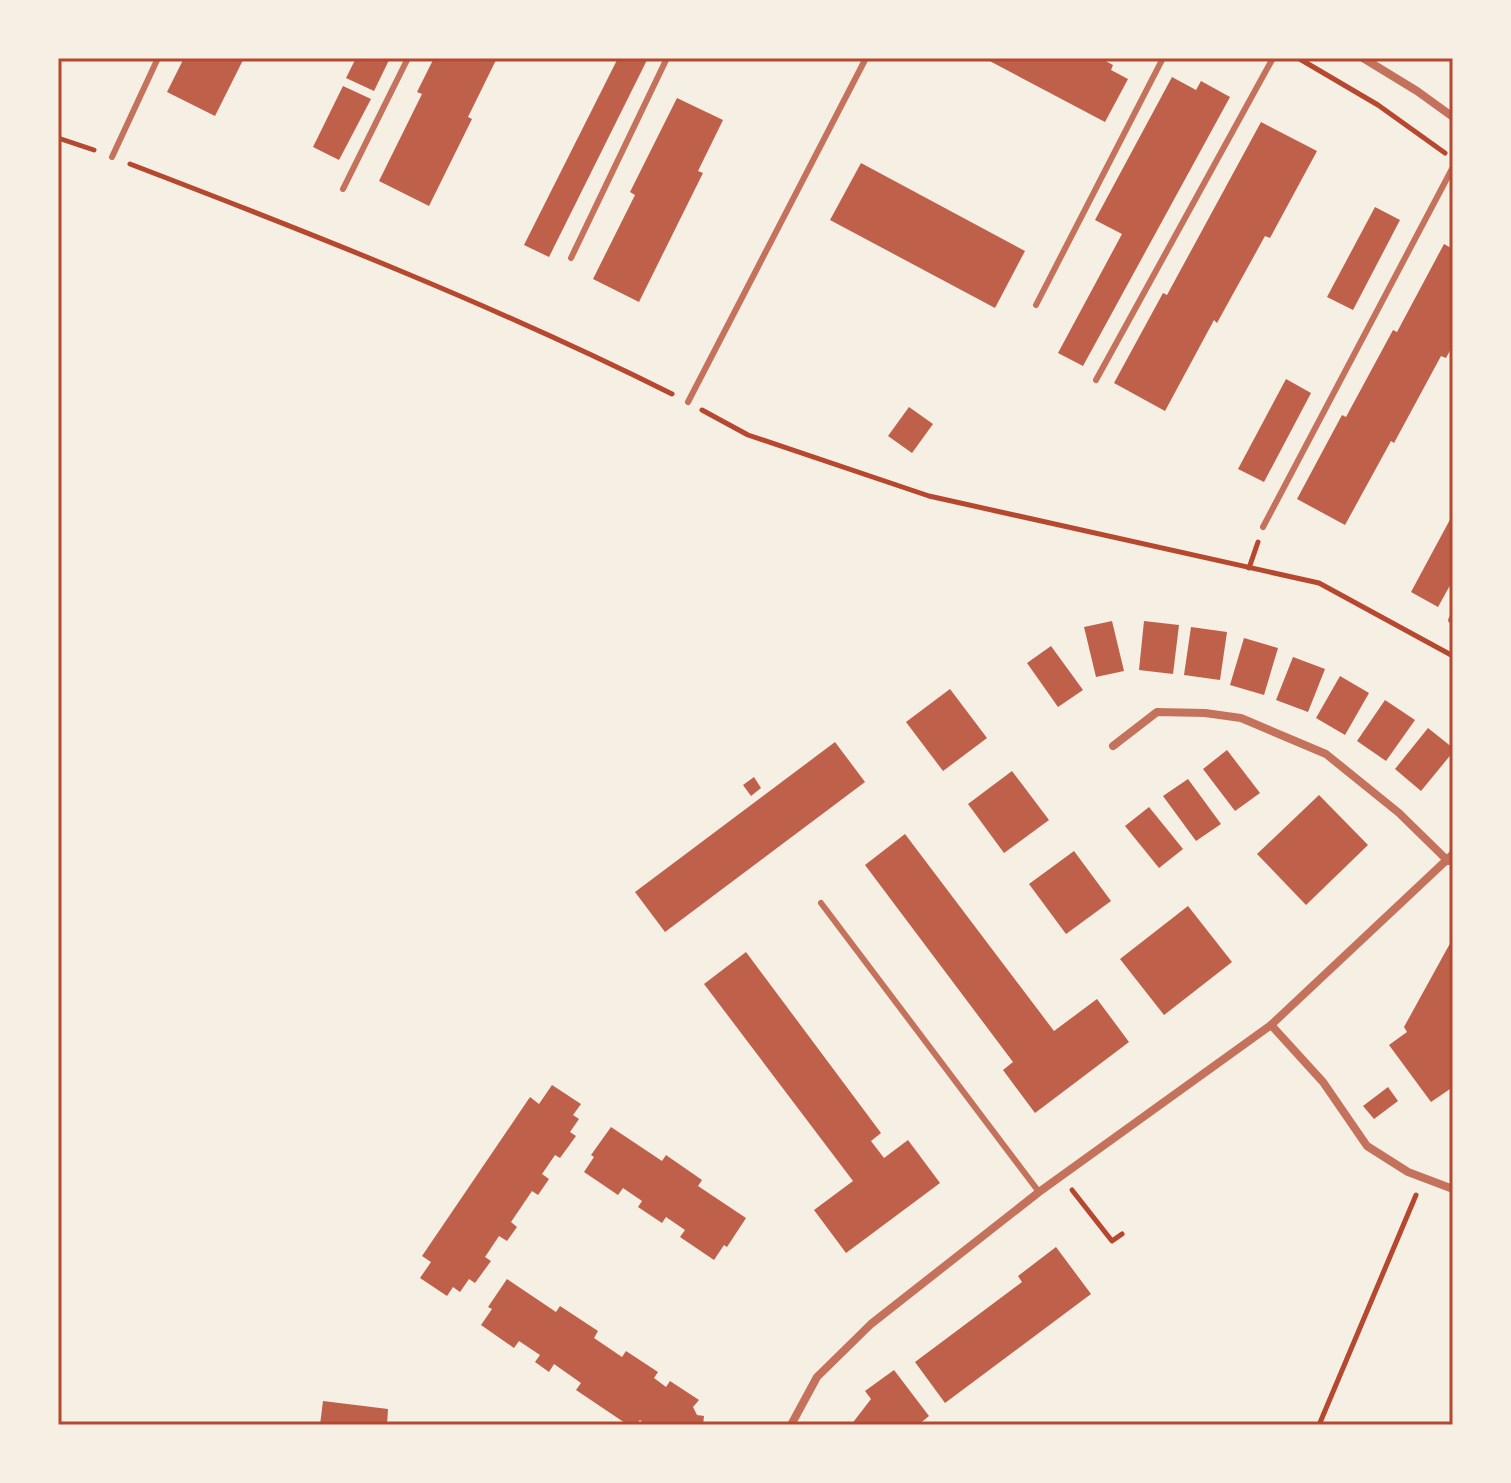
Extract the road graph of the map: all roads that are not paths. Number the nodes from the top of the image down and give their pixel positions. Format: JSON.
{"nodes":[{"id":1,"x":158,"y":58,"type":"edge"},
{"id":2,"x":408,"y":58,"type":"edge"},
{"id":3,"x":667,"y":58,"type":"edge"},
{"id":4,"x":866,"y":58,"type":"edge"},
{"id":5,"x":1163,"y":58,"type":"edge"},
{"id":6,"x":1273,"y":58,"type":"edge"},
{"id":7,"x":1363,"y":58,"type":"edge"},
{"id":8,"x":1453,"y":117,"type":"edge"},
{"id":9,"x":112,"y":157,"type":"road end"},
{"id":10,"x":1453,"y":167,"type":"edge"},
{"id":11,"x":343,"y":189,"type":"dead end"},
{"id":12,"x":571,"y":258,"type":"dead end"},
{"id":13,"x":1036,"y":305,"type":"dead end"},
{"id":14,"x":1096,"y":380,"type":"dead end"},
{"id":15,"x":688,"y":402,"type":"road end"},
{"id":16,"x":1263,"y":527,"type":"dead end"},
{"id":17,"x":1113,"y":746,"type":"dead end"},
{"id":18,"x":1450,"y":857,"type":"edge"},
{"id":19,"x":821,"y":903,"type":"dead end"},
{"id":20,"x":1271,"y":1025,"type":"junction"},
{"id":21,"x":1453,"y":1189,"type":"edge"},
{"id":22,"x":1039,"y":1192,"type":"junction"},
{"id":23,"x":791,"y":1425,"type":"edge"}],
"edges":[{"from":1,"to":9,"type":"lane"},
{"from":2,"to":11,"type":"lane"},
{"from":3,"to":12,"type":"lane"},
{"from":4,"to":15,"type":"lane"},
{"from":5,"to":13,"type":"lane"},
{"from":6,"to":14,"type":"lane"},
{"from":7,"to":8,"type":"street"},
{"from":10,"to":16,"type":"lane"},
{"from":17,"to":18,"type":"street"},
{"from":18,"to":20,"type":"street"},
{"from":19,"to":22,"type":"lane"},
{"from":20,"to":21,"type":"street"},
{"from":20,"to":22,"type":"street"},
{"from":22,"to":23,"type":"street"}]}
